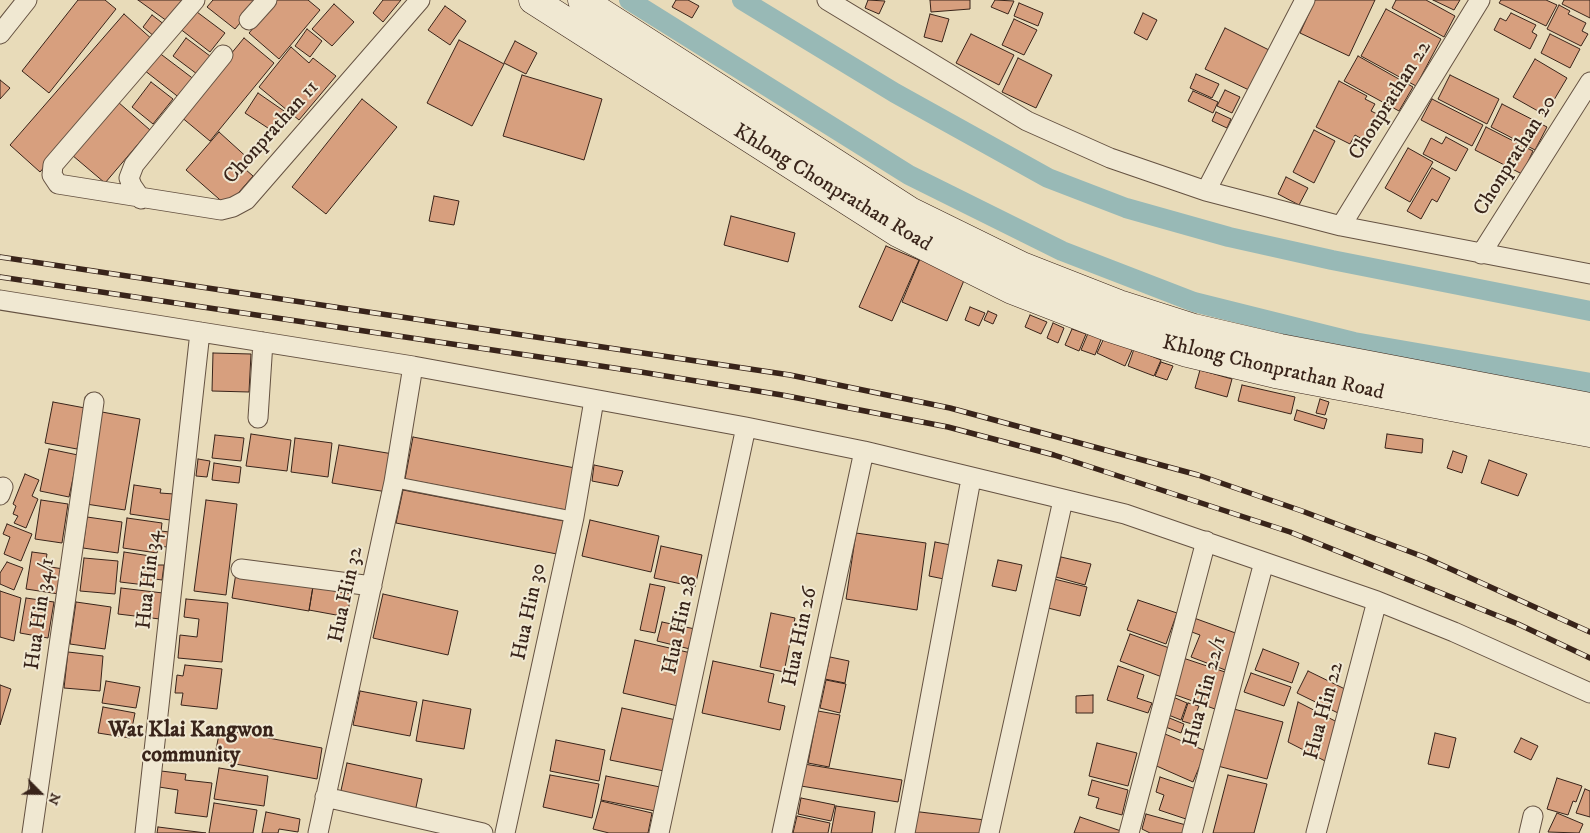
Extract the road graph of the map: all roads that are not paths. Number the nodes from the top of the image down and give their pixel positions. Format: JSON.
{"nodes":[{"id":1,"x":27,"y":0,"type":"edge"},
{"id":2,"x":195,"y":0,"type":"edge"},
{"id":3,"x":267,"y":0,"type":"edge"},
{"id":4,"x":420,"y":0,"type":"edge"},
{"id":5,"x":582,"y":0,"type":"edge"},
{"id":6,"x":827,"y":0,"type":"edge"},
{"id":7,"x":1305,"y":0,"type":"edge"},
{"id":8,"x":1480,"y":0,"type":"edge"},
{"id":9,"x":545,"y":3,"type":"edge"},
{"id":10,"x":249,"y":20,"type":"dead end"},
{"id":11,"x":0,"y":34,"type":"edge"},
{"id":12,"x":223,"y":55,"type":"dead end"},
{"id":13,"x":1590,"y":82,"type":"edge"},
{"id":14,"x":1206,"y":191,"type":"junction"},
{"id":15,"x":141,"y":199,"type":"junction"},
{"id":16,"x":1341,"y":226,"type":"junction"},
{"id":17,"x":1481,"y":254,"type":"junction"},
{"id":18,"x":1590,"y":274,"type":"edge"},
{"id":19,"x":0,"y":300,"type":"edge"},
{"id":20,"x":200,"y":332,"type":"junction"},
{"id":21,"x":263,"y":342,"type":"junction"},
{"id":22,"x":413,"y":366,"type":"junction"},
{"id":23,"x":594,"y":400,"type":"junction"},
{"id":24,"x":94,"y":402,"type":"dead end"},
{"id":25,"x":1590,"y":407,"type":"edge"},
{"id":26,"x":258,"y":418,"type":"dead end"},
{"id":27,"x":746,"y":427,"type":"junction"},
{"id":28,"x":1590,"y":433,"type":"edge"},
{"id":29,"x":864,"y":451,"type":"junction"},
{"id":30,"x":971,"y":479,"type":"junction"},
{"id":31,"x":394,"y":482,"type":"junction"},
{"id":32,"x":1063,"y":500,"type":"junction"},
{"id":33,"x":574,"y":517,"type":"junction"},
{"id":34,"x":1206,"y":541,"type":"junction"},
{"id":35,"x":1264,"y":562,"type":"junction"},
{"id":36,"x":241,"y":569,"type":"dead end"},
{"id":37,"x":372,"y":586,"type":"junction"},
{"id":38,"x":1377,"y":601,"type":"junction"},
{"id":39,"x":1590,"y":693,"type":"edge"},
{"id":40,"x":325,"y":797,"type":"junction"},
{"id":41,"x":32,"y":833,"type":"edge"},
{"id":42,"x":144,"y":833,"type":"edge"},
{"id":43,"x":318,"y":833,"type":"edge"},
{"id":44,"x":482,"y":833,"type":"edge"},
{"id":45,"x":505,"y":833,"type":"edge"},
{"id":46,"x":659,"y":833,"type":"edge"},
{"id":47,"x":782,"y":833,"type":"edge"},
{"id":48,"x":904,"y":833,"type":"edge"},
{"id":49,"x":989,"y":833,"type":"edge"},
{"id":50,"x":1129,"y":833,"type":"edge"},
{"id":51,"x":1192,"y":833,"type":"edge"},
{"id":52,"x":1316,"y":833,"type":"edge"}],
"edges":[{"from":1,"to":11,"type":"street"},
{"from":2,"to":15,"type":"street","name":"Chonprathan 11"},
{"from":3,"to":10,"type":"street"},
{"from":4,"to":15,"type":"street","name":"Chonprathan 11"},
{"from":5,"to":25,"type":"street","name":"Khlong Chonprathan Road"},
{"from":6,"to":14,"type":"street"},
{"from":7,"to":14,"type":"street"},
{"from":8,"to":16,"type":"street","name":"Chonprathan 22"},
{"from":9,"to":28,"type":"street","name":"Khlong Chonprathan Road"},
{"from":12,"to":15,"type":"street"},
{"from":13,"to":17,"type":"street","name":"Chonprathan 20"},
{"from":14,"to":16,"type":"street"},
{"from":16,"to":17,"type":"street"},
{"from":17,"to":18,"type":"street"},
{"from":19,"to":20,"type":"street"},
{"from":20,"to":21,"type":"street"},
{"from":20,"to":42,"type":"street","name":"Hua Hin 34"},
{"from":21,"to":22,"type":"street"},
{"from":21,"to":26,"type":"street"},
{"from":22,"to":23,"type":"street"},
{"from":22,"to":31,"type":"street","name":"Hua Hin 32"},
{"from":23,"to":27,"type":"street"},
{"from":23,"to":33,"type":"street","name":"Hua Hin 30"},
{"from":24,"to":41,"type":"street","name":"Hua Hin 34/1"},
{"from":27,"to":29,"type":"street"},
{"from":27,"to":46,"type":"street","name":"Hua Hin 28"},
{"from":29,"to":30,"type":"street"},
{"from":29,"to":47,"type":"street","name":"Hua Hin 26"},
{"from":30,"to":32,"type":"street"},
{"from":30,"to":48,"type":"street"},
{"from":31,"to":33,"type":"lane"},
{"from":31,"to":37,"type":"street","name":"Hua Hin 32"},
{"from":32,"to":34,"type":"street"},
{"from":32,"to":49,"type":"street"},
{"from":33,"to":45,"type":"street","name":"Hua Hin 30"},
{"from":34,"to":35,"type":"street"},
{"from":34,"to":50,"type":"street"},
{"from":35,"to":38,"type":"street"},
{"from":35,"to":51,"type":"street","name":"Hua Hin 22/1"},
{"from":36,"to":37,"type":"street"},
{"from":37,"to":40,"type":"street","name":"Hua Hin 32"},
{"from":38,"to":39,"type":"street"},
{"from":38,"to":52,"type":"street","name":"Hua Hin 22"},
{"from":40,"to":43,"type":"street","name":"Hua Hin 32"},
{"from":40,"to":44,"type":"street"}]}
